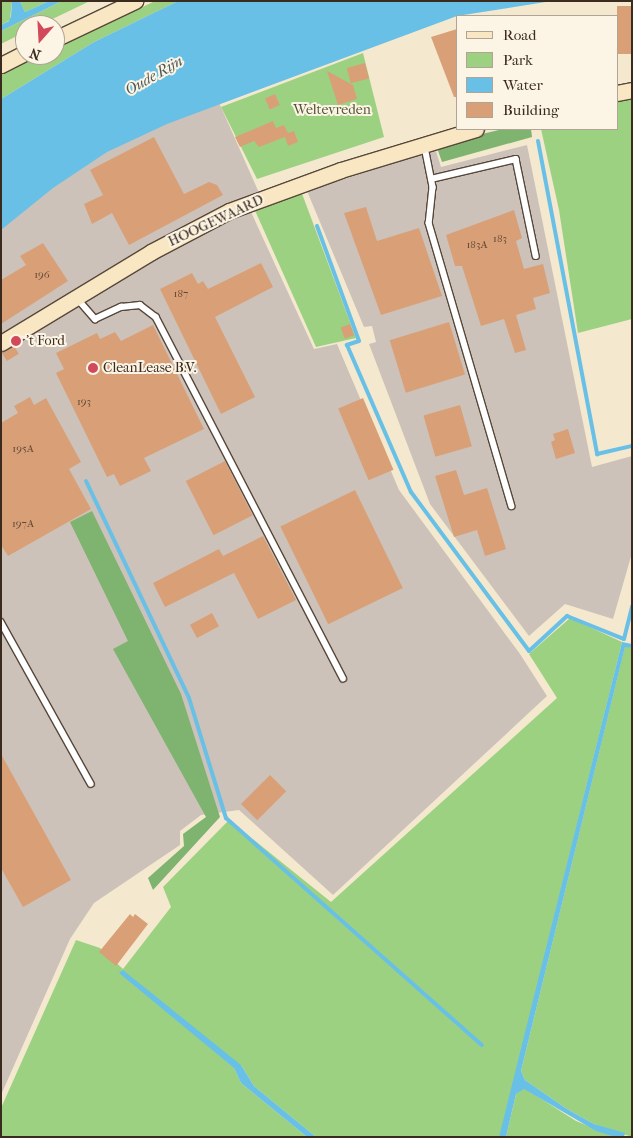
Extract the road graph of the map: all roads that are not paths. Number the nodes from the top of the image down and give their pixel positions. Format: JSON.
{"nodes":[{"id":1,"x":135,"y":1,"type":"edge"},
{"id":2,"x":65,"y":34,"type":"edge"},
{"id":3,"x":15,"y":58,"type":"edge"},
{"id":4,"x":1,"y":65,"type":"edge"},
{"id":5,"x":632,"y":90,"type":"edge"},
{"id":6,"x":618,"y":93,"type":"edge"},
{"id":7,"x":473,"y":130,"type":"edge"},
{"id":8,"x":424,"y":144,"type":"junction"},
{"id":9,"x":431,"y":179,"type":"junction"},
{"id":10,"x":536,"y":256,"type":"dead end"},
{"id":11,"x":76,"y":296,"type":"junction"},
{"id":12,"x":1,"y":343,"type":"edge"},
{"id":13,"x":512,"y":506,"type":"dead end"},
{"id":14,"x":1,"y":622,"type":"edge"},
{"id":15,"x":343,"y":678,"type":"dead end"},
{"id":16,"x":91,"y":784,"type":"dead end"}],
"edges":[{"from":1,"to":2,"type":"street"},
{"from":3,"to":4,"type":"street"},
{"from":5,"to":6,"type":"street"},
{"from":7,"to":8,"type":"street","name":"HOOGEWAARD"},
{"from":8,"to":9,"type":"lane"},
{"from":8,"to":11,"type":"street","name":"HOOGEWAARD"},
{"from":9,"to":10,"type":"lane"},
{"from":9,"to":13,"type":"lane"},
{"from":11,"to":12,"type":"street","name":"HOOGEWAARD"},
{"from":11,"to":15,"type":"lane"},
{"from":14,"to":16,"type":"lane"}]}
